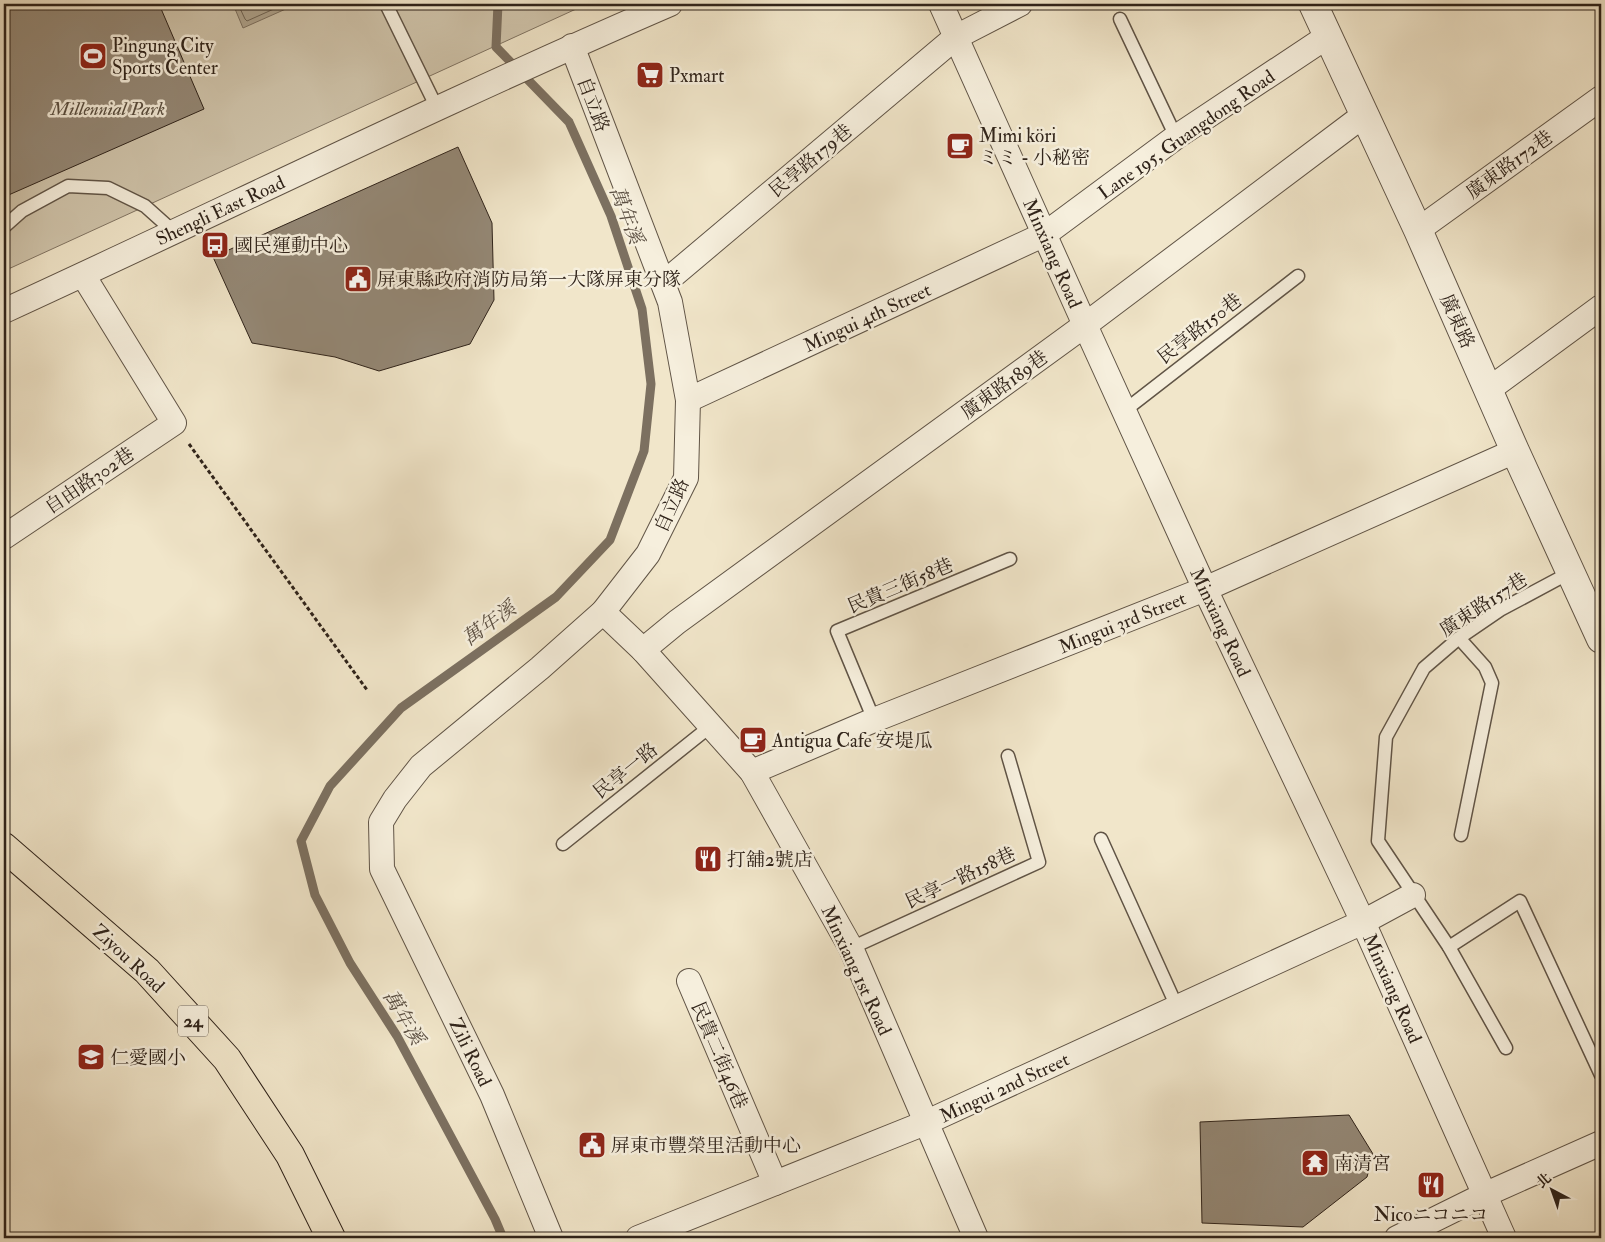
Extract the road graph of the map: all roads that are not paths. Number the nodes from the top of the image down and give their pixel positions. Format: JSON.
{"nodes":[{"id":1,"x":386,"y":4,"type":"edge"},
{"id":2,"x":670,"y":4,"type":"edge"},
{"id":3,"x":941,"y":4,"type":"edge"},
{"id":4,"x":1020,"y":4,"type":"edge"},
{"id":5,"x":1313,"y":4,"type":"edge"},
{"id":6,"x":1120,"y":19,"type":"dead end"},
{"id":7,"x":1328,"y":36,"type":"junction"},
{"id":8,"x":956,"y":37,"type":"junction"},
{"id":9,"x":572,"y":46,"type":"junction"},
{"id":10,"x":1601,"y":98,"type":"edge"},
{"id":11,"x":437,"y":108,"type":"junction"},
{"id":12,"x":1364,"y":115,"type":"junction"},
{"id":13,"x":1176,"y":137,"type":"junction"},
{"id":14,"x":4,"y":227,"type":"edge"},
{"id":15,"x":1418,"y":230,"type":"junction"},
{"id":16,"x":174,"y":232,"type":"junction"},
{"id":17,"x":1045,"y":234,"type":"junction"},
{"id":18,"x":82,"y":275,"type":"junction"},
{"id":19,"x":1298,"y":276,"type":"dead end"},
{"id":20,"x":664,"y":283,"type":"junction"},
{"id":21,"x":1601,"y":308,"type":"edge"},
{"id":22,"x":4,"y":311,"type":"edge"},
{"id":23,"x":1085,"y":325,"type":"junction"},
{"id":24,"x":1488,"y":390,"type":"junction"},
{"id":25,"x":688,"y":400,"type":"junction"},
{"id":26,"x":1124,"y":410,"type":"junction"},
{"id":27,"x":1516,"y":451,"type":"junction"},
{"id":28,"x":4,"y":537,"type":"edge"},
{"id":29,"x":1010,"y":559,"type":"dead end"},
{"id":30,"x":1571,"y":572,"type":"junction"},
{"id":31,"x":1205,"y":589,"type":"junction"},
{"id":32,"x":602,"y":612,"type":"junction"},
{"id":33,"x":1459,"y":638,"type":"junction"},
{"id":34,"x":1601,"y":639,"type":"edge"},
{"id":35,"x":643,"y":650,"type":"junction"},
{"id":36,"x":874,"y":720,"type":"junction"},
{"id":37,"x":712,"y":726,"type":"junction"},
{"id":38,"x":1008,"y":756,"type":"dead end"},
{"id":39,"x":752,"y":772,"type":"junction"},
{"id":40,"x":1461,"y":835,"type":"dead end"},
{"id":41,"x":1102,"y":839,"type":"dead end"},
{"id":42,"x":562,"y":844,"type":"dead end"},
{"id":43,"x":4,"y":847,"type":"edge"},
{"id":44,"x":382,"y":869,"type":"joint"},
{"id":45,"x":1413,"y":895,"type":"junction"},
{"id":46,"x":1363,"y":922,"type":"junction"},
{"id":47,"x":1449,"y":947,"type":"junction"},
{"id":48,"x":851,"y":948,"type":"junction"},
{"id":49,"x":689,"y":981,"type":"dead end"},
{"id":50,"x":1178,"y":1007,"type":"junction"},
{"id":51,"x":1506,"y":1048,"type":"dead end"},
{"id":52,"x":1601,"y":1074,"type":"edge"},
{"id":53,"x":925,"y":1123,"type":"junction"},
{"id":54,"x":1601,"y":1143,"type":"edge"},
{"id":55,"x":775,"y":1183,"type":"junction"},
{"id":56,"x":1484,"y":1195,"type":"junction"},
{"id":57,"x":1496,"y":1235,"type":"edge"},
{"id":58,"x":331,"y":1238,"type":"edge"},
{"id":59,"x":551,"y":1238,"type":"edge"},
{"id":60,"x":638,"y":1238,"type":"edge"},
{"id":61,"x":976,"y":1238,"type":"edge"},
{"id":62,"x":1397,"y":1238,"type":"edge"}],
"edges":[{"from":1,"to":11,"type":"lane"},
{"from":2,"to":9,"type":"street"},
{"from":3,"to":8,"type":"street","name":"Minxiang Road"},
{"from":4,"to":8,"type":"street","name":"民享路179巷"},
{"from":5,"to":7,"type":"street","name":"廣東路"},
{"from":6,"to":13,"type":"lane"},
{"from":7,"to":12,"type":"street","name":"廣東路"},
{"from":7,"to":13,"type":"street","name":"Lane 195, Guangdong Road"},
{"from":8,"to":17,"type":"street","name":"Minxiang Road"},
{"from":8,"to":20,"type":"street","name":"民享路179巷"},
{"from":9,"to":11,"type":"street","name":"Shengli East Road"},
{"from":9,"to":20,"type":"street","name":"自立路"},
{"from":10,"to":15,"type":"street","name":"廣東路172巷"},
{"from":11,"to":16,"type":"street","name":"Shengli East Road"},
{"from":12,"to":15,"type":"street","name":"廣東路"},
{"from":12,"to":23,"type":"street","name":"廣東路189巷"},
{"from":13,"to":17,"type":"street","name":"Lane 195, Guangdong Road"},
{"from":14,"to":16,"type":"lane"},
{"from":15,"to":24,"type":"street","name":"廣東路"},
{"from":16,"to":18,"type":"street","name":"Shengli East Road"},
{"from":17,"to":23,"type":"street","name":"Minxiang Road"},
{"from":17,"to":25,"type":"street","name":"Mingui 4th Street"},
{"from":18,"to":22,"type":"street","name":"Shengli East Road"},
{"from":18,"to":28,"type":"street","name":"自由路302巷"},
{"from":19,"to":26,"type":"lane","name":"民享路150巷"},
{"from":20,"to":25,"type":"street","name":"自立路"},
{"from":21,"to":24,"type":"street"},
{"from":23,"to":26,"type":"street","name":"Minxiang Road"},
{"from":23,"to":35,"type":"street","name":"廣東路189巷"},
{"from":24,"to":27,"type":"street","name":"廣東路"},
{"from":25,"to":32,"type":"street","name":"自立路"},
{"from":26,"to":31,"type":"street","name":"Minxiang Road"},
{"from":27,"to":30,"type":"street","name":"廣東路"},
{"from":27,"to":31,"type":"street","name":"Mingui 3rd Street"},
{"from":29,"to":36,"type":"lane","name":"民貴三街58巷"},
{"from":30,"to":33,"type":"lane","name":"廣東路157巷"},
{"from":30,"to":34,"type":"street","name":"廣東路"},
{"from":31,"to":36,"type":"street","name":"Mingui 3rd Street"},
{"from":31,"to":46,"type":"street","name":"Minxiang Road"},
{"from":32,"to":35,"type":"street","name":"Minxiang 1st Road"},
{"from":32,"to":44,"type":"street","name":"自立路"},
{"from":33,"to":40,"type":"lane"},
{"from":33,"to":45,"type":"lane","name":"廣東路157巷"},
{"from":35,"to":37,"type":"street","name":"Minxiang 1st Road"},
{"from":36,"to":39,"type":"street","name":"Mingui 3rd Street"},
{"from":37,"to":39,"type":"street","name":"Minxiang 1st Road"},
{"from":37,"to":42,"type":"lane","name":"民享一路"},
{"from":38,"to":48,"type":"lane","name":"民享一路158巷"},
{"from":39,"to":48,"type":"street","name":"Minxiang 1st Road"},
{"from":41,"to":50,"type":"lane"},
{"from":43,"to":58,"type":"main road","name":"Ziyou Road","number":"24"},
{"from":44,"to":59,"type":"street","name":"Zili Road"},
{"from":45,"to":46,"type":"street","name":"Mingui 2nd Street"},
{"from":45,"to":47,"type":"lane","name":"廣東路157巷"},
{"from":46,"to":50,"type":"street","name":"Mingui 2nd Street"},
{"from":46,"to":56,"type":"street","name":"Minxiang Road"},
{"from":47,"to":51,"type":"lane","name":"廣東路157巷"},
{"from":47,"to":52,"type":"lane"},
{"from":48,"to":53,"type":"street","name":"Minxiang 1st Road"},
{"from":49,"to":55,"type":"street","name":"民貴二街46巷"},
{"from":50,"to":53,"type":"street","name":"Mingui 2nd Street"},
{"from":53,"to":55,"type":"street","name":"Mingui 2nd Street"},
{"from":53,"to":61,"type":"street","name":"Minxiang 1st Road"},
{"from":54,"to":56,"type":"street"},
{"from":55,"to":60,"type":"street","name":"Mingui 2nd Street"},
{"from":56,"to":57,"type":"street","name":"Minxiang Road"},
{"from":56,"to":62,"type":"street"}]}
